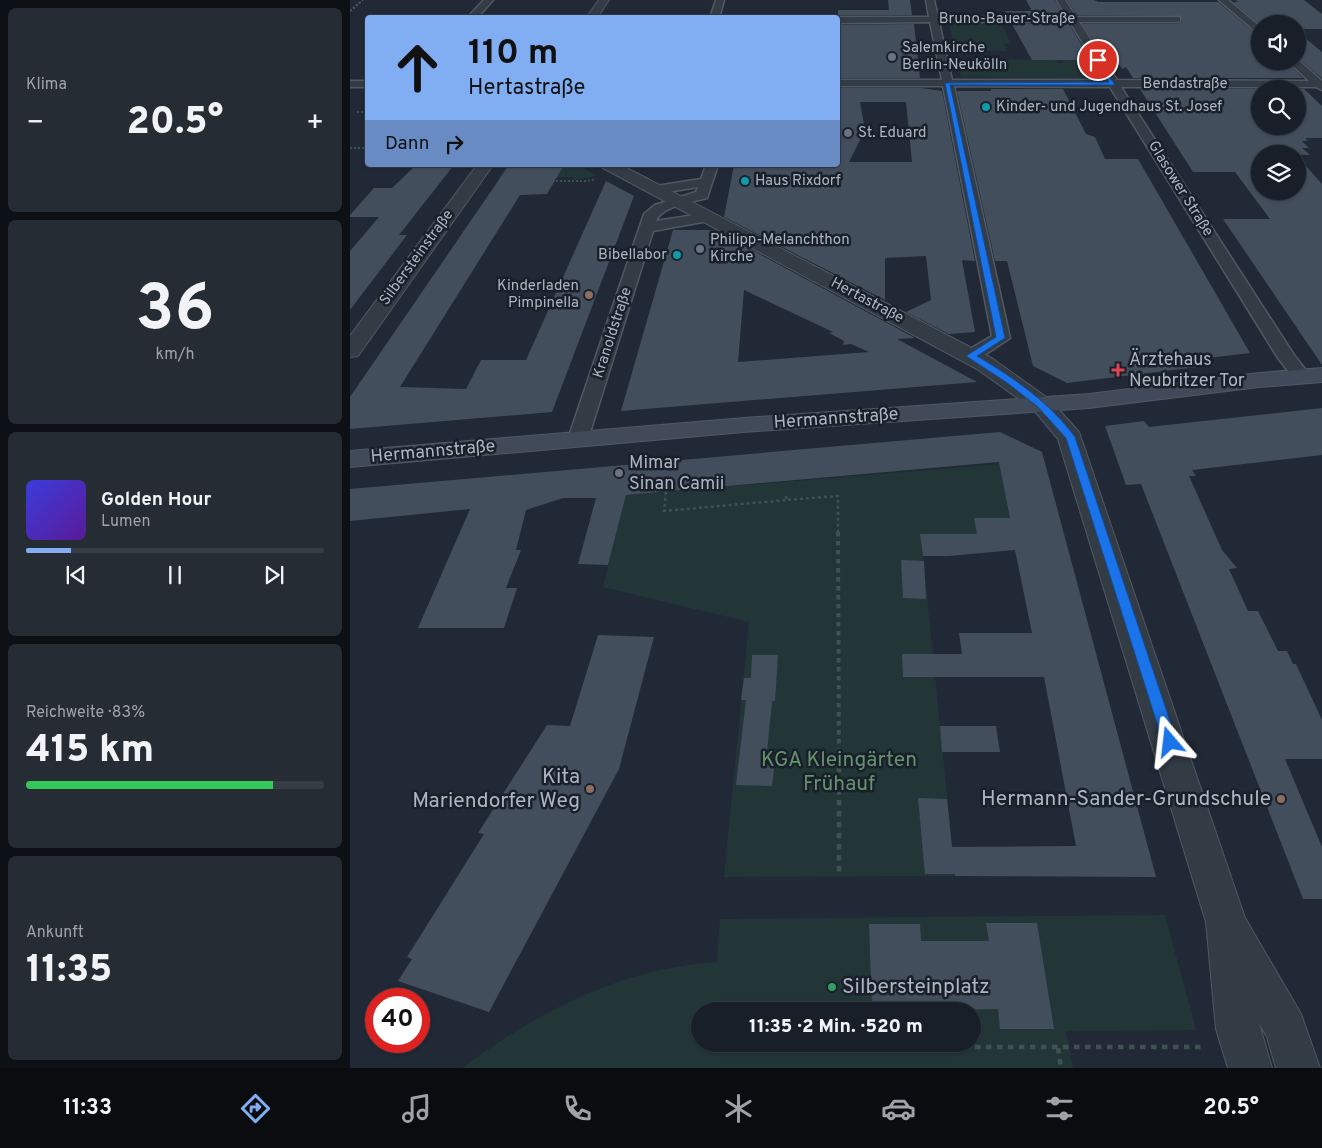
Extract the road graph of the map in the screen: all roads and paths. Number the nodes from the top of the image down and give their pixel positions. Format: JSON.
{"nodes":[{"id":1,"x":489,"y":0,"type":"edge"},
{"id":2,"x":604,"y":0,"type":"edge"},
{"id":3,"x":720,"y":0,"type":"edge"},
{"id":4,"x":930,"y":0,"type":"edge"},
{"id":5,"x":1061,"y":0,"type":"edge"},
{"id":6,"x":1223,"y":0,"type":"edge"},
{"id":7,"x":474,"y":15,"type":"edge"},
{"id":8,"x":594,"y":15,"type":"edge"},
{"id":9,"x":715,"y":15,"type":"edge"},
{"id":10,"x":1190,"y":17,"type":"dead end"},
{"id":11,"x":1224,"y":17,"type":"dead end"},
{"id":12,"x":1177,"y":19,"type":"dead end"},
{"id":13,"x":1306,"y":19,"type":"edge"},
{"id":14,"x":840,"y":20,"type":"edge"},
{"id":15,"x":934,"y":20,"type":"junction"},
{"id":16,"x":1073,"y":20,"type":"junction"},
{"id":17,"x":1322,"y":20,"type":"edge"},
{"id":18,"x":1251,"y":24,"type":"edge"},
{"id":19,"x":1306,"y":25,"type":"edge"},
{"id":20,"x":1304,"y":70,"type":"edge"},
{"id":21,"x":840,"y":83,"type":"edge"},
{"id":22,"x":947,"y":83,"type":"junction"},
{"id":23,"x":350,"y":84,"type":"edge"},
{"id":24,"x":365,"y":84,"type":"edge"},
{"id":25,"x":1113,"y":84,"type":"junction"},
{"id":26,"x":1321,"y":85,"type":"edge"},
{"id":27,"x":357,"y":112,"type":"dead end"},
{"id":28,"x":365,"y":112,"type":"edge"},
{"id":29,"x":350,"y":148,"type":"edge"},
{"id":30,"x":365,"y":148,"type":"edge"},
{"id":31,"x":712,"y":167,"type":"edge"},
{"id":32,"x":605,"y":172,"type":"edge"},
{"id":33,"x":488,"y":173,"type":"edge"},
{"id":34,"x":708,"y":182,"type":"junction"},
{"id":35,"x":969,"y":186,"type":"junction"},
{"id":36,"x":1111,"y":187,"type":"dead end"},
{"id":37,"x":656,"y":190,"type":"junction"},
{"id":38,"x":679,"y":202,"type":"junction"},
{"id":39,"x":708,"y":217,"type":"junction"},
{"id":40,"x":648,"y":227,"type":"junction"},
{"id":41,"x":350,"y":351,"type":"edge"},
{"id":42,"x":971,"y":356,"type":"junction"},
{"id":43,"x":1312,"y":376,"type":"edge"},
{"id":44,"x":1040,"y":404,"type":"junction"},
{"id":45,"x":578,"y":439,"type":"junction"},
{"id":46,"x":350,"y":459,"type":"edge"},
{"id":47,"x":666,"y":492,"type":"dead end"},
{"id":48,"x":839,"y":877,"type":"dead end"},
{"id":49,"x":1226,"y":922,"type":"junction"},
{"id":50,"x":981,"y":1047,"type":"edge"},
{"id":51,"x":1213,"y":1047,"type":"dead end"},
{"id":52,"x":1058,"y":1048,"type":"junction"},
{"id":53,"x":1061,"y":1068,"type":"edge"},
{"id":54,"x":1250,"y":1068,"type":"edge"},
{"id":55,"x":1298,"y":1068,"type":"edge"}],
"edges":[{"from":1,"to":7,"type":"street"},
{"from":2,"to":8,"type":"street"},
{"from":3,"to":9,"type":"street"},
{"from":4,"to":15,"type":"street"},
{"from":5,"to":16,"type":"street","name":"Glasower Straße"},
{"from":6,"to":18,"type":"street"},
{"from":10,"to":11,"type":"path"},
{"from":12,"to":16,"type":"street","name":"Bruno-Bauer-Straße"},
{"from":13,"to":17,"type":"path"},
{"from":14,"to":15,"type":"street","name":"Bruno-Bauer-Straße"},
{"from":15,"to":16,"type":"street","name":"Bruno-Bauer-Straße"},
{"from":15,"to":22,"type":"street"},
{"from":16,"to":25,"type":"street","name":"Glasower Straße"},
{"from":17,"to":19,"type":"path"},
{"from":20,"to":26,"type":"street"},
{"from":21,"to":22,"type":"street","name":"Bendastraße"},
{"from":22,"to":25,"type":"street","name":"Bendastraße"},
{"from":22,"to":35,"type":"street"},
{"from":23,"to":24,"type":"street"},
{"from":25,"to":26,"type":"street","name":"Bendastraße"},
{"from":25,"to":43,"type":"street","name":"Glasower Straße"},
{"from":27,"to":28,"type":"path"},
{"from":29,"to":30,"type":"path"},
{"from":31,"to":34,"type":"street"},
{"from":32,"to":33,"type":"path"},
{"from":32,"to":37,"type":"street","name":"Hertastraße"},
{"from":33,"to":41,"type":"street","name":"Silbersteinstraße"},
{"from":34,"to":37,"type":"street"},
{"from":34,"to":38,"type":"street","name":"Kranoldstraße"},
{"from":35,"to":36,"type":"path"},
{"from":35,"to":42,"type":"street"},
{"from":37,"to":38,"type":"street","name":"Hertastraße"},
{"from":38,"to":39,"type":"street","name":"Hertastraße"},
{"from":38,"to":40,"type":"street","name":"Kranoldstraße"},
{"from":39,"to":40,"type":"street"},
{"from":39,"to":42,"type":"street","name":"Hertastraße"},
{"from":40,"to":45,"type":"street","name":"Kranoldstraße"},
{"from":42,"to":44,"type":"street","name":"Hertastraße"},
{"from":43,"to":44,"type":"main road","name":"Hermannstraße"},
{"from":44,"to":45,"type":"main road","name":"Hermannstraße"},
{"from":44,"to":49,"type":"street","name":"Hertastraße"},
{"from":45,"to":46,"type":"main road","name":"Hermannstraße"},
{"from":47,"to":48,"type":"path"},
{"from":49,"to":54,"type":"street"},
{"from":49,"to":55,"type":"street"},
{"from":50,"to":52,"type":"path"},
{"from":51,"to":52,"type":"path"},
{"from":52,"to":53,"type":"path"}]}
